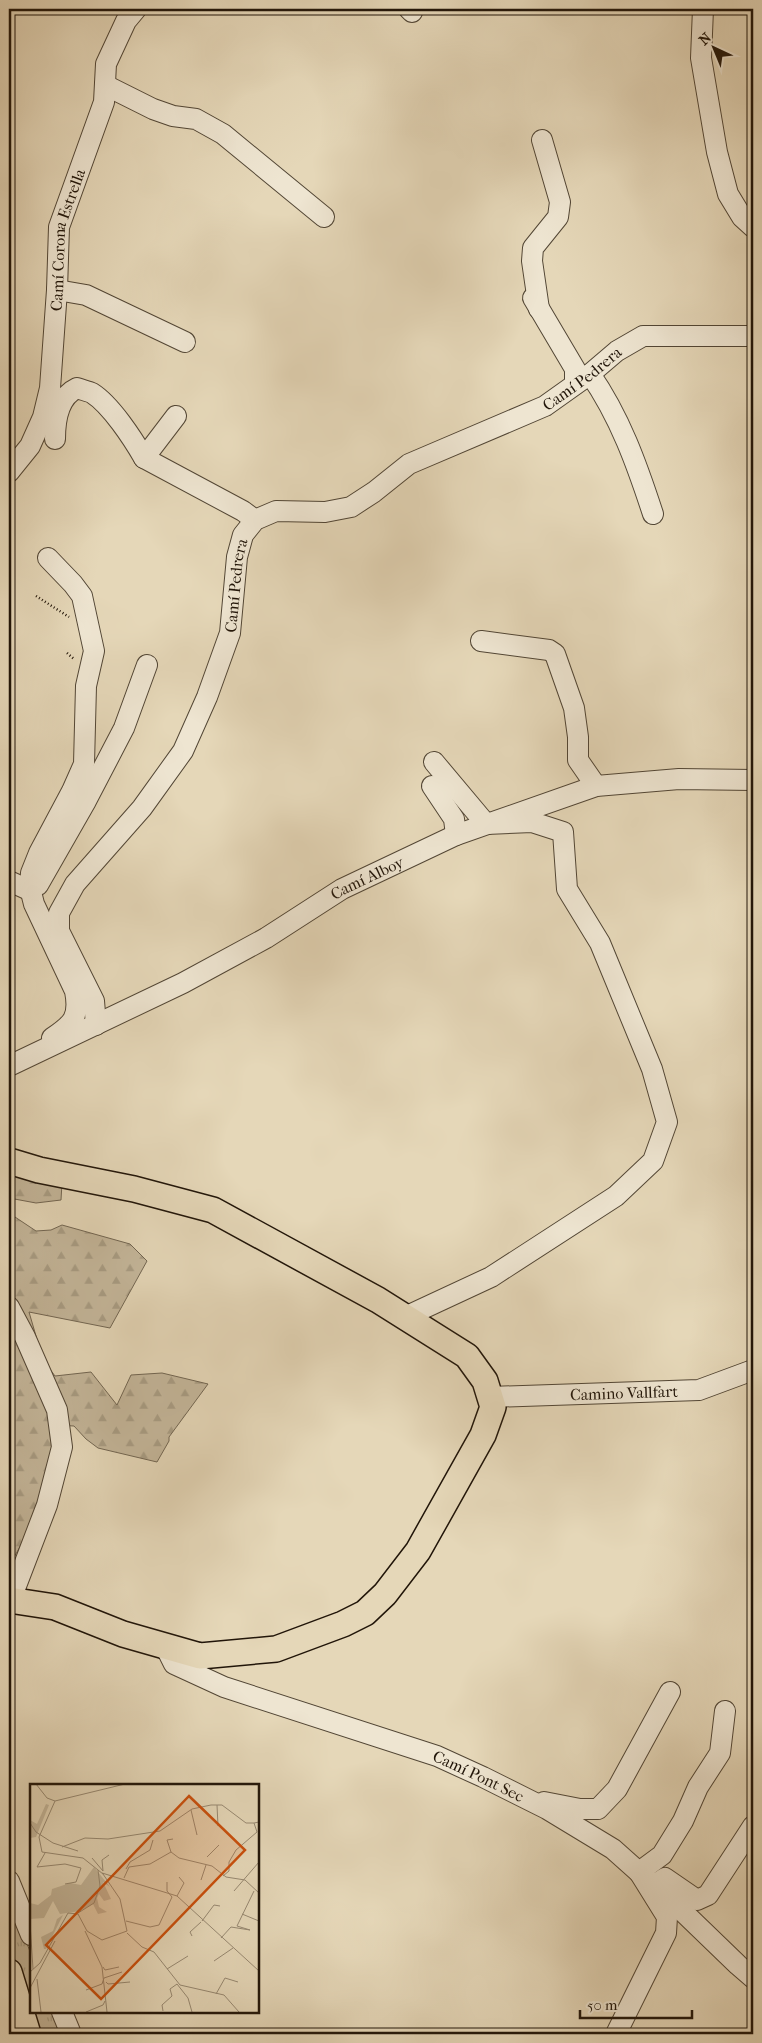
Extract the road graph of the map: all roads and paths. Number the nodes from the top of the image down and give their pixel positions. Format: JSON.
{"nodes":[{"id":1,"x":136,"y":9,"type":"edge"},
{"id":2,"x":703,"y":9,"type":"edge"},
{"id":3,"x":105,"y":85,"type":"junction"},
{"id":4,"x":542,"y":140,"type":"dead end"},
{"id":5,"x":324,"y":217,"type":"dead end"},
{"id":6,"x":753,"y":227,"type":"edge"},
{"id":7,"x":519,"y":264,"type":"dead end"},
{"id":8,"x":57,"y":290,"type":"junction"},
{"id":9,"x":539,"y":309,"type":"junction"},
{"id":10,"x":753,"y":336,"type":"edge"},
{"id":11,"x":185,"y":342,"type":"dead end"},
{"id":12,"x":583,"y":379,"type":"junction"},
{"id":13,"x":176,"y":416,"type":"dead end"},
{"id":14,"x":55,"y":439,"type":"dead end"},
{"id":15,"x":144,"y":458,"type":"junction"},
{"id":16,"x":9,"y":472,"type":"edge"},
{"id":17,"x":653,"y":514,"type":"dead end"},
{"id":18,"x":255,"y":520,"type":"junction"},
{"id":19,"x":48,"y":558,"type":"dead end"},
{"id":20,"x":36,"y":596,"type":"dead end"},
{"id":21,"x":90,"y":630,"type":"junction"},
{"id":22,"x":481,"y":641,"type":"dead end"},
{"id":23,"x":147,"y":665,"type":"dead end"},
{"id":24,"x":434,"y":762,"type":"dead end"},
{"id":25,"x":753,"y":780,"type":"edge"},
{"id":26,"x":432,"y":786,"type":"dead end"},
{"id":27,"x":596,"y":786,"type":"junction"},
{"id":28,"x":486,"y":824,"type":"junction"},
{"id":29,"x":456,"y":834,"type":"junction"},
{"id":30,"x":9,"y":881,"type":"edge"},
{"id":31,"x":32,"y":893,"type":"junction"},
{"id":32,"x":96,"y":1025,"type":"junction"},
{"id":33,"x":11,"y":1065,"type":"edge"},
{"id":34,"x":9,"y":1161,"type":"edge"},
{"id":35,"x":9,"y":1307,"type":"edge"},
{"id":36,"x":405,"y":1317,"type":"junction"},
{"id":37,"x":753,"y":1370,"type":"edge"},
{"id":38,"x":490,"y":1397,"type":"junction"},
{"id":39,"x":10,"y":1600,"type":"edge"},
{"id":40,"x":164,"y":1646,"type":"junction"},
{"id":41,"x":670,"y":1692,"type":"dead end"},
{"id":42,"x":725,"y":1711,"type":"dead end"},
{"id":43,"x":527,"y":1799,"type":"junction"},
{"id":44,"x":753,"y":1826,"type":"edge"},
{"id":45,"x":646,"y":1879,"type":"junction"},
{"id":46,"x":9,"y":1881,"type":"edge"},
{"id":47,"x":30,"y":1933,"type":"edge"},
{"id":48,"x":9,"y":1972,"type":"edge"},
{"id":49,"x":753,"y":1978,"type":"edge"},
{"id":50,"x":62,"y":2013,"type":"edge"},
{"id":51,"x":28,"y":2034,"type":"edge"},
{"id":52,"x":71,"y":2034,"type":"edge"},
{"id":53,"x":616,"y":2034,"type":"edge"}],
"edges":[{"from":1,"to":3,"type":"street","name":"Camí Corona Estrella"},
{"from":2,"to":6,"type":"street"},
{"from":3,"to":5,"type":"street"},
{"from":3,"to":8,"type":"street","name":"Camí Corona Estrella"},
{"from":4,"to":9,"type":"street"},
{"from":7,"to":9,"type":"street"},
{"from":8,"to":11,"type":"street"},
{"from":8,"to":16,"type":"street","name":"Camí Corona Estrella"},
{"from":9,"to":12,"type":"street"},
{"from":10,"to":12,"type":"street","name":"Camí Pedrera"},
{"from":12,"to":17,"type":"street"},
{"from":12,"to":18,"type":"street","name":"Camí Pedrera"},
{"from":13,"to":15,"type":"street"},
{"from":14,"to":15,"type":"street"},
{"from":15,"to":18,"type":"street"},
{"from":18,"to":32,"type":"street","name":"Camí Pedrera"},
{"from":19,"to":21,"type":"street"},
{"from":20,"to":21,"type":"path"},
{"from":21,"to":31,"type":"street"},
{"from":22,"to":27,"type":"street"},
{"from":23,"to":31,"type":"street"},
{"from":24,"to":28,"type":"street"},
{"from":25,"to":27,"type":"street","name":"Camí Alboy"},
{"from":26,"to":29,"type":"street"},
{"from":27,"to":28,"type":"street","name":"Camí Alboy"},
{"from":28,"to":29,"type":"street","name":"Camí Alboy"},
{"from":28,"to":36,"type":"street"},
{"from":29,"to":32,"type":"street","name":"Camí Alboy"},
{"from":30,"to":31,"type":"street"},
{"from":31,"to":33,"type":"street"},
{"from":32,"to":33,"type":"street","name":"Camí Alboy"},
{"from":34,"to":36,"type":"main road"},
{"from":35,"to":39,"type":"street"},
{"from":36,"to":38,"type":"main road"},
{"from":37,"to":38,"type":"street","name":"Camino Vallfart"},
{"from":38,"to":40,"type":"main road"},
{"from":39,"to":40,"type":"main road"},
{"from":40,"to":43,"type":"street","name":"Camí Pont Sec"},
{"from":41,"to":43,"type":"street"},
{"from":42,"to":45,"type":"street"},
{"from":43,"to":45,"type":"street","name":"Camí Pont Sec"},
{"from":44,"to":45,"type":"street"},
{"from":45,"to":49,"type":"street","name":"Camí Pont Sec"},
{"from":45,"to":53,"type":"street"},
{"from":46,"to":47,"type":"street"},
{"from":48,"to":51,"type":"main road"},
{"from":50,"to":52,"type":"street"}]}
